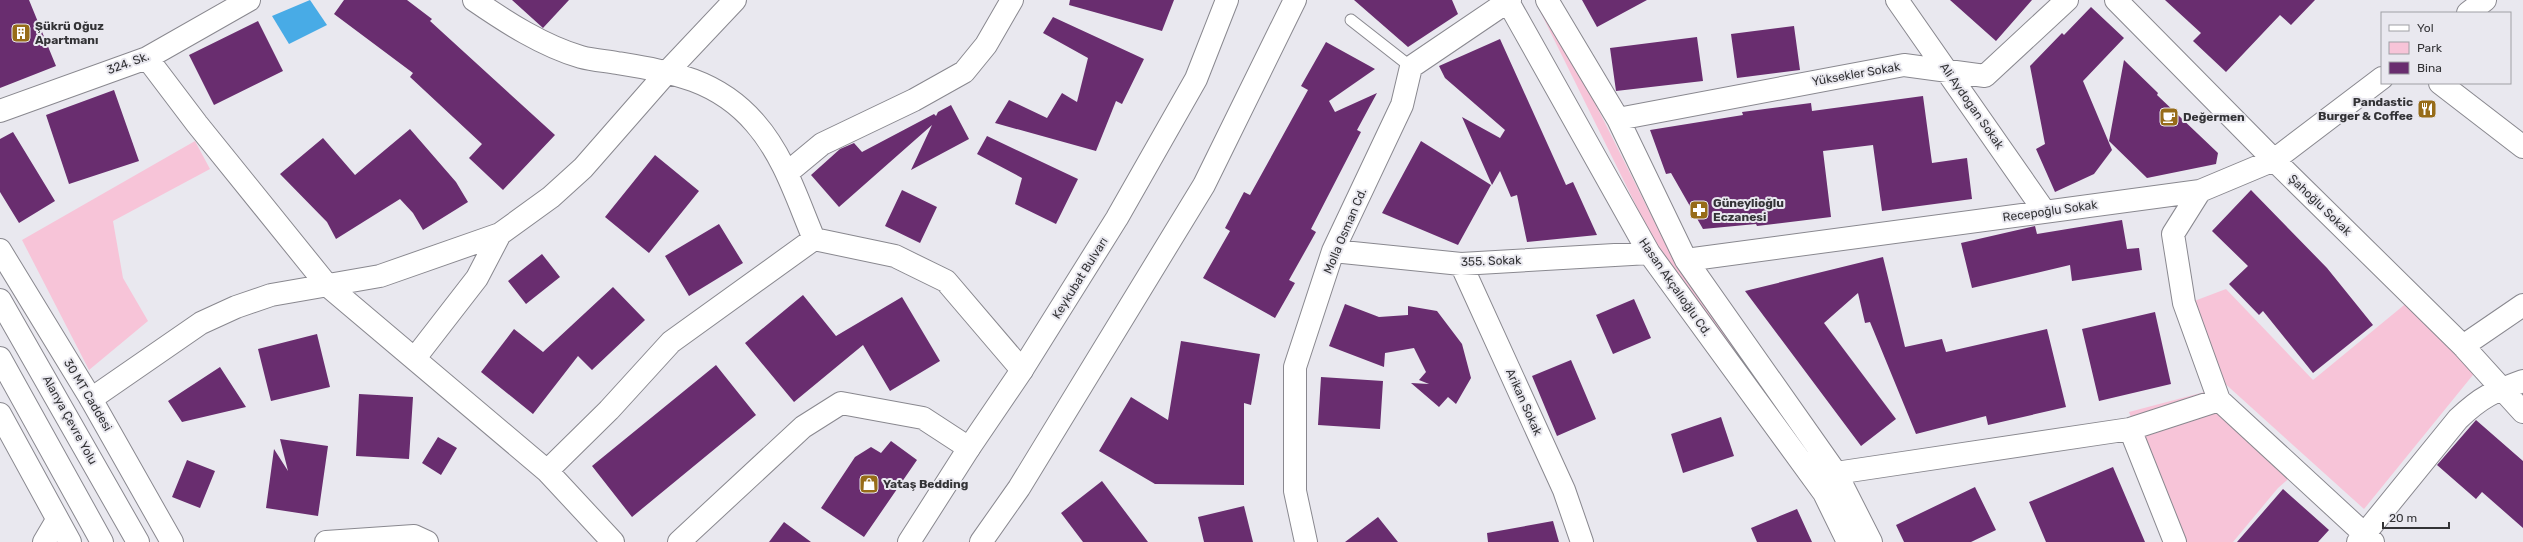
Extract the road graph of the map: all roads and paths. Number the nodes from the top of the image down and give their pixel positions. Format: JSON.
{"nodes":[{"id":1,"x":249,"y":0,"type":"edge"},
{"id":2,"x":474,"y":0,"type":"edge"},
{"id":3,"x":735,"y":0,"type":"edge"},
{"id":4,"x":1012,"y":0,"type":"edge"},
{"id":5,"x":1228,"y":0,"type":"edge"},
{"id":6,"x":1295,"y":0,"type":"edge"},
{"id":7,"x":1547,"y":0,"type":"edge"},
{"id":8,"x":1897,"y":0,"type":"edge"},
{"id":9,"x":2067,"y":0,"type":"edge"},
{"id":10,"x":2116,"y":0,"type":"edge"},
{"id":11,"x":2485,"y":0,"type":"edge"},
{"id":12,"x":1508,"y":1,"type":"edge"},
{"id":13,"x":2469,"y":12,"type":"edge"},
{"id":14,"x":1351,"y":20,"type":"dead end"},
{"id":15,"x":147,"y":58,"type":"junction"},
{"id":16,"x":1411,"y":67,"type":"junction"},
{"id":17,"x":1947,"y":69,"type":"junction"},
{"id":18,"x":668,"y":71,"type":"junction"},
{"id":19,"x":2381,"y":79,"type":"edge"},
{"id":20,"x":2441,"y":84,"type":"edge"},
{"id":21,"x":0,"y":111,"type":"edge"},
{"id":22,"x":1618,"y":119,"type":"junction"},
{"id":23,"x":2523,"y":147,"type":"edge"},
{"id":24,"x":2274,"y":160,"type":"junction"},
{"id":25,"x":787,"y":174,"type":"junction"},
{"id":26,"x":2200,"y":191,"type":"junction"},
{"id":27,"x":2045,"y":212,"type":"junction"},
{"id":28,"x":500,"y":234,"type":"junction"},
{"id":29,"x":814,"y":239,"type":"junction"},
{"id":30,"x":0,"y":250,"type":"edge"},
{"id":31,"x":1333,"y":251,"type":"junction"},
{"id":32,"x":1649,"y":253,"type":"junction"},
{"id":33,"x":1686,"y":260,"type":"junction"},
{"id":34,"x":1461,"y":264,"type":"junction"},
{"id":35,"x":328,"y":285,"type":"junction"},
{"id":36,"x":0,"y":300,"type":"edge"},
{"id":37,"x":2523,"y":305,"type":"edge"},
{"id":38,"x":2463,"y":346,"type":"junction"},
{"id":39,"x":0,"y":358,"type":"edge"},
{"id":40,"x":415,"y":358,"type":"junction"},
{"id":41,"x":1022,"y":370,"type":"junction"},
{"id":42,"x":2523,"y":381,"type":"edge"},
{"id":43,"x":2502,"y":389,"type":"junction"},
{"id":44,"x":91,"y":399,"type":"junction"},
{"id":45,"x":2219,"y":400,"type":"junction"},
{"id":46,"x":2523,"y":412,"type":"edge"},
{"id":47,"x":0,"y":414,"type":"edge"},
{"id":48,"x":2130,"y":429,"type":"junction"},
{"id":49,"x":969,"y":448,"type":"junction"},
{"id":50,"x":547,"y":471,"type":"junction"},
{"id":51,"x":1836,"y":473,"type":"junction"},
{"id":52,"x":57,"y":520,"type":"junction"},
{"id":53,"x":2365,"y":539,"type":"edge"},
{"id":54,"x":44,"y":542,"type":"edge"},
{"id":55,"x":70,"y":542,"type":"edge"},
{"id":56,"x":102,"y":542,"type":"edge"},
{"id":57,"x":138,"y":542,"type":"edge"},
{"id":58,"x":172,"y":542,"type":"edge"},
{"id":59,"x":326,"y":542,"type":"edge"},
{"id":60,"x":427,"y":542,"type":"edge"},
{"id":61,"x":613,"y":542,"type":"edge"},
{"id":62,"x":679,"y":542,"type":"edge"},
{"id":63,"x":909,"y":542,"type":"edge"},
{"id":64,"x":981,"y":542,"type":"edge"},
{"id":65,"x":1306,"y":542,"type":"edge"},
{"id":66,"x":1582,"y":542,"type":"edge"},
{"id":67,"x":1848,"y":542,"type":"edge"},
{"id":68,"x":1871,"y":542,"type":"edge"},
{"id":69,"x":2175,"y":542,"type":"edge"}],
"edges":[{"from":1,"to":15,"type":"main road","name":"324. Sk."},
{"from":2,"to":18,"type":"main road"},
{"from":3,"to":18,"type":"main road"},
{"from":4,"to":25,"type":"main road"},
{"from":5,"to":41,"type":"main road","name":"Keykubat Bulvarı"},
{"from":6,"to":64,"type":"main road"},
{"from":7,"to":22,"type":"main road","name":"Hasan Akçalıoğlu Cd."},
{"from":8,"to":17,"type":"main road","name":"Ali Aydogan Sokak"},
{"from":9,"to":17,"type":"main road","name":"Yüksekler Sokak"},
{"from":10,"to":24,"type":"main road","name":"Şahoğlu Sokak"},
{"from":11,"to":13,"type":"main road"},
{"from":12,"to":16,"type":"main road"},
{"from":12,"to":32,"type":"main road","name":"Hasan Akçalıoğlu Cd."},
{"from":14,"to":16,"type":"lane"},
{"from":15,"to":21,"type":"main road","name":"324. Sk."},
{"from":15,"to":35,"type":"main road"},
{"from":16,"to":31,"type":"main road","name":"Molla Osman Cd."},
{"from":17,"to":22,"type":"main road","name":"Yüksekler Sokak"},
{"from":17,"to":27,"type":"main road","name":"Ali Aydogan Sokak"},
{"from":18,"to":25,"type":"main road"},
{"from":18,"to":28,"type":"main road"},
{"from":19,"to":24,"type":"main road","name":"Recepoğlu Sokak"},
{"from":20,"to":23,"type":"main road"},
{"from":22,"to":33,"type":"main road","name":"Hasan Akçalıoğlu Cd."},
{"from":24,"to":26,"type":"main road","name":"Recepoğlu Sokak"},
{"from":24,"to":38,"type":"main road","name":"Şahoğlu Sokak"},
{"from":25,"to":29,"type":"main road"},
{"from":26,"to":27,"type":"main road","name":"Recepoğlu Sokak"},
{"from":26,"to":45,"type":"main road"},
{"from":27,"to":33,"type":"main road","name":"Recepoğlu Sokak"},
{"from":28,"to":35,"type":"main road"},
{"from":28,"to":40,"type":"main road"},
{"from":29,"to":41,"type":"main road"},
{"from":29,"to":50,"type":"main road"},
{"from":30,"to":44,"type":"main road","name":"30 MT Caddesi"},
{"from":31,"to":34,"type":"main road","name":"355. Sokak"},
{"from":31,"to":65,"type":"main road","name":"Molla Osman Cd."},
{"from":32,"to":34,"type":"main road","name":"355. Sokak"},
{"from":32,"to":67,"type":"main road","name":"Hasan Akçalıoğlu Cd."},
{"from":33,"to":51,"type":"main road","name":"Hasan Akçalıoğlu Cd."},
{"from":34,"to":66,"type":"main road","name":"Arikan Sokak"},
{"from":35,"to":40,"type":"main road"},
{"from":35,"to":44,"type":"main road"},
{"from":36,"to":57,"type":"main road","name":"Alanya Çevre Yolu"},
{"from":37,"to":38,"type":"main road"},
{"from":38,"to":43,"type":"main road","name":"Şahoğlu Sokak"},
{"from":39,"to":56,"type":"main road"},
{"from":40,"to":50,"type":"main road"},
{"from":41,"to":49,"type":"main road","name":"Keykubat Bulvarı"},
{"from":42,"to":43,"type":"main road"},
{"from":43,"to":46,"type":"main road","name":"Şahoğlu Sokak"},
{"from":43,"to":53,"type":"main road"},
{"from":44,"to":58,"type":"main road","name":"30 MT Caddesi"},
{"from":45,"to":48,"type":"main road"},
{"from":45,"to":53,"type":"main road"},
{"from":47,"to":52,"type":"main road"},
{"from":48,"to":51,"type":"main road"},
{"from":48,"to":69,"type":"main road"},
{"from":49,"to":62,"type":"main road"},
{"from":49,"to":63,"type":"main road","name":"Keykubat Bulvarı"},
{"from":50,"to":61,"type":"main road"},
{"from":51,"to":68,"type":"main road","name":"Hasan Akçalıoğlu Cd."},
{"from":52,"to":54,"type":"main road"},
{"from":52,"to":55,"type":"main road"},
{"from":59,"to":60,"type":"main road"}]}
